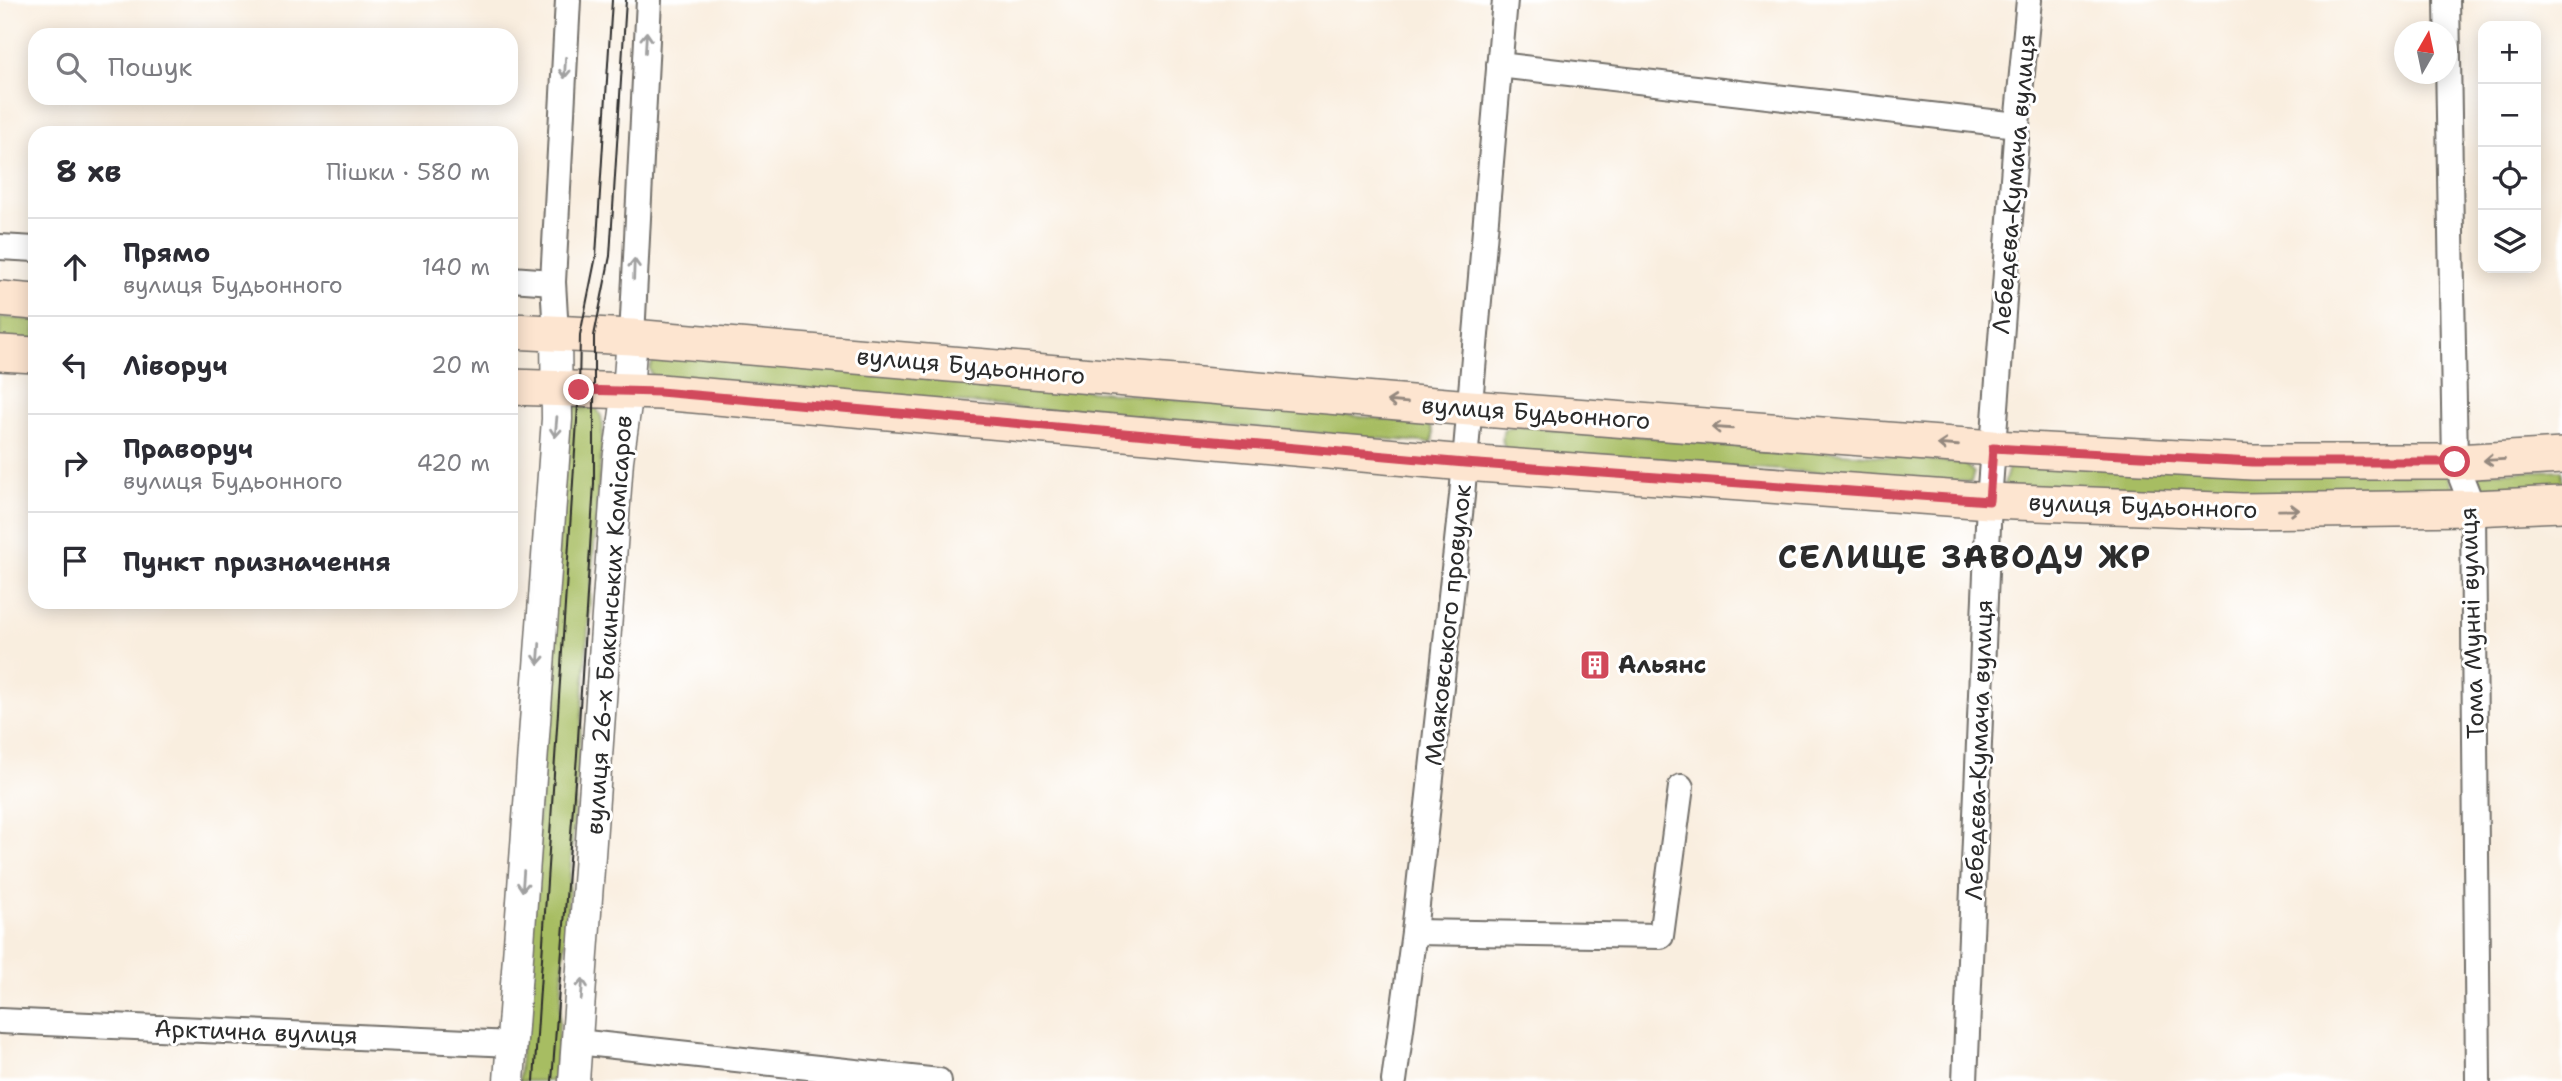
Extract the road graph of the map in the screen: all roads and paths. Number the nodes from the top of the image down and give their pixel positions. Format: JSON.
{"nodes":[{"id":1,"x":569,"y":0,"type":"edge"},
{"id":2,"x":649,"y":0,"type":"edge"},
{"id":3,"x":1504,"y":0,"type":"edge"},
{"id":4,"x":2029,"y":0,"type":"edge"},
{"id":5,"x":2447,"y":0,"type":"edge"},
{"id":6,"x":1499,"y":65,"type":"junction"},
{"id":7,"x":2017,"y":125,"type":"junction"},
{"id":8,"x":0,"y":247,"type":"edge"},
{"id":9,"x":28,"y":249,"type":"edge"},
{"id":10,"x":518,"y":280,"type":"edge"},
{"id":11,"x":553,"y":282,"type":"junction"},
{"id":12,"x":0,"y":299,"type":"edge"},
{"id":13,"x":28,"y":301,"type":"edge"},
{"id":14,"x":518,"y":331,"type":"edge"},
{"id":15,"x":556,"y":334,"type":"junction"},
{"id":16,"x":632,"y":337,"type":"junction"},
{"id":17,"x":0,"y":353,"type":"edge"},
{"id":18,"x":28,"y":355,"type":"edge"},
{"id":19,"x":518,"y":387,"type":"edge"},
{"id":20,"x":556,"y":389,"type":"junction"},
{"id":21,"x":628,"y":391,"type":"junction"},
{"id":22,"x":1470,"y":408,"type":"junction"},
{"id":23,"x":1993,"y":448,"type":"junction"},
{"id":24,"x":2562,"y":456,"type":"edge"},
{"id":25,"x":2455,"y":462,"type":"junction"},
{"id":26,"x":1465,"y":463,"type":"junction"},
{"id":27,"x":1989,"y":501,"type":"junction"},
{"id":28,"x":2562,"y":504,"type":"edge"},
{"id":29,"x":2473,"y":508,"type":"junction"},
{"id":30,"x":1681,"y":787,"type":"dead end"},
{"id":31,"x":1414,"y":932,"type":"junction"},
{"id":32,"x":0,"y":1021,"type":"edge"},
{"id":33,"x":577,"y":1042,"type":"junction"},
{"id":34,"x":512,"y":1044,"type":"junction"},
{"id":35,"x":509,"y":1081,"type":"edge"},
{"id":36,"x":574,"y":1081,"type":"edge"},
{"id":37,"x":939,"y":1081,"type":"edge"},
{"id":38,"x":1394,"y":1081,"type":"edge"},
{"id":39,"x":1965,"y":1081,"type":"edge"},
{"id":40,"x":2478,"y":1081,"type":"edge"}],
"edges":[{"from":1,"to":11,"type":"street","one_way":true},
{"from":16,"to":2,"type":"street","name":"вулиця 26-х Бакинських Комісаров","one_way":true},
{"from":3,"to":6,"type":"street","name":"Маяковського провулок"},
{"from":4,"to":7,"type":"street","name":"Лебедєва-Кумача вулиця"},
{"from":5,"to":25,"type":"street","name":"Тома Мунні вулиця"},
{"from":6,"to":7,"type":"street"},
{"from":6,"to":22,"type":"street","name":"Маяковського провулок"},
{"from":7,"to":23,"type":"street","name":"Лебедєва-Кумача вулиця"},
{"from":8,"to":9,"type":"street"},
{"from":10,"to":11,"type":"street"},
{"from":11,"to":15,"type":"street"},
{"from":12,"to":13,"type":"main road"},
{"from":14,"to":15,"type":"main road","name":"вулиця Будьонного"},
{"from":15,"to":16,"type":"main road","name":"вулиця Будьонного"},
{"from":15,"to":20,"type":"street"},
{"from":16,"to":21,"type":"street","name":"вулиця 26-х Бакинських Комісаров"},
{"from":22,"to":16,"type":"main road","name":"вулиця Будьонного","one_way":true},
{"from":17,"to":18,"type":"main road"},
{"from":19,"to":20,"type":"main road","name":"вулиця Будьонного"},
{"from":20,"to":21,"type":"main road","name":"вулиця Будьонного"},
{"from":20,"to":34,"type":"street","one_way":true},
{"from":21,"to":26,"type":"main road","name":"вулиця Будьонного"},
{"from":33,"to":21,"type":"street","name":"вулиця 26-х Бакинських Комісаров","one_way":true},
{"from":23,"to":22,"type":"main road","name":"вулиця Будьонного","one_way":true},
{"from":22,"to":26,"type":"street","name":"Маяковського провулок"},
{"from":23,"to":25,"type":"main road","name":"вулиця Будьонного"},
{"from":23,"to":27,"type":"street","name":"Лебедєва-Кумача вулиця"},
{"from":24,"to":25,"type":"main road","name":"вулиця Будьонного","one_way":true},
{"from":25,"to":29,"type":"street","name":"Тома Мунні вулиця"},
{"from":26,"to":27,"type":"main road","name":"вулиця Будьонного"},
{"from":26,"to":31,"type":"street","name":"Маяковського провулок"},
{"from":27,"to":29,"type":"main road","name":"вулиця Будьонного","one_way":true},
{"from":27,"to":39,"type":"street","name":"Лебедєва-Кумача вулиця"},
{"from":28,"to":29,"type":"main road","name":"вулиця Будьонного"},
{"from":29,"to":40,"type":"street","name":"Тома Мунні вулиця"},
{"from":30,"to":31,"type":"street"},
{"from":31,"to":38,"type":"street","name":"Маяковського провулок"},
{"from":32,"to":34,"type":"street","name":"Арктична вулиця"},
{"from":33,"to":36,"type":"street","name":"вулиця 26-х Бакинських Комісаров"},
{"from":33,"to":37,"type":"street"},
{"from":34,"to":35,"type":"street"}]}
